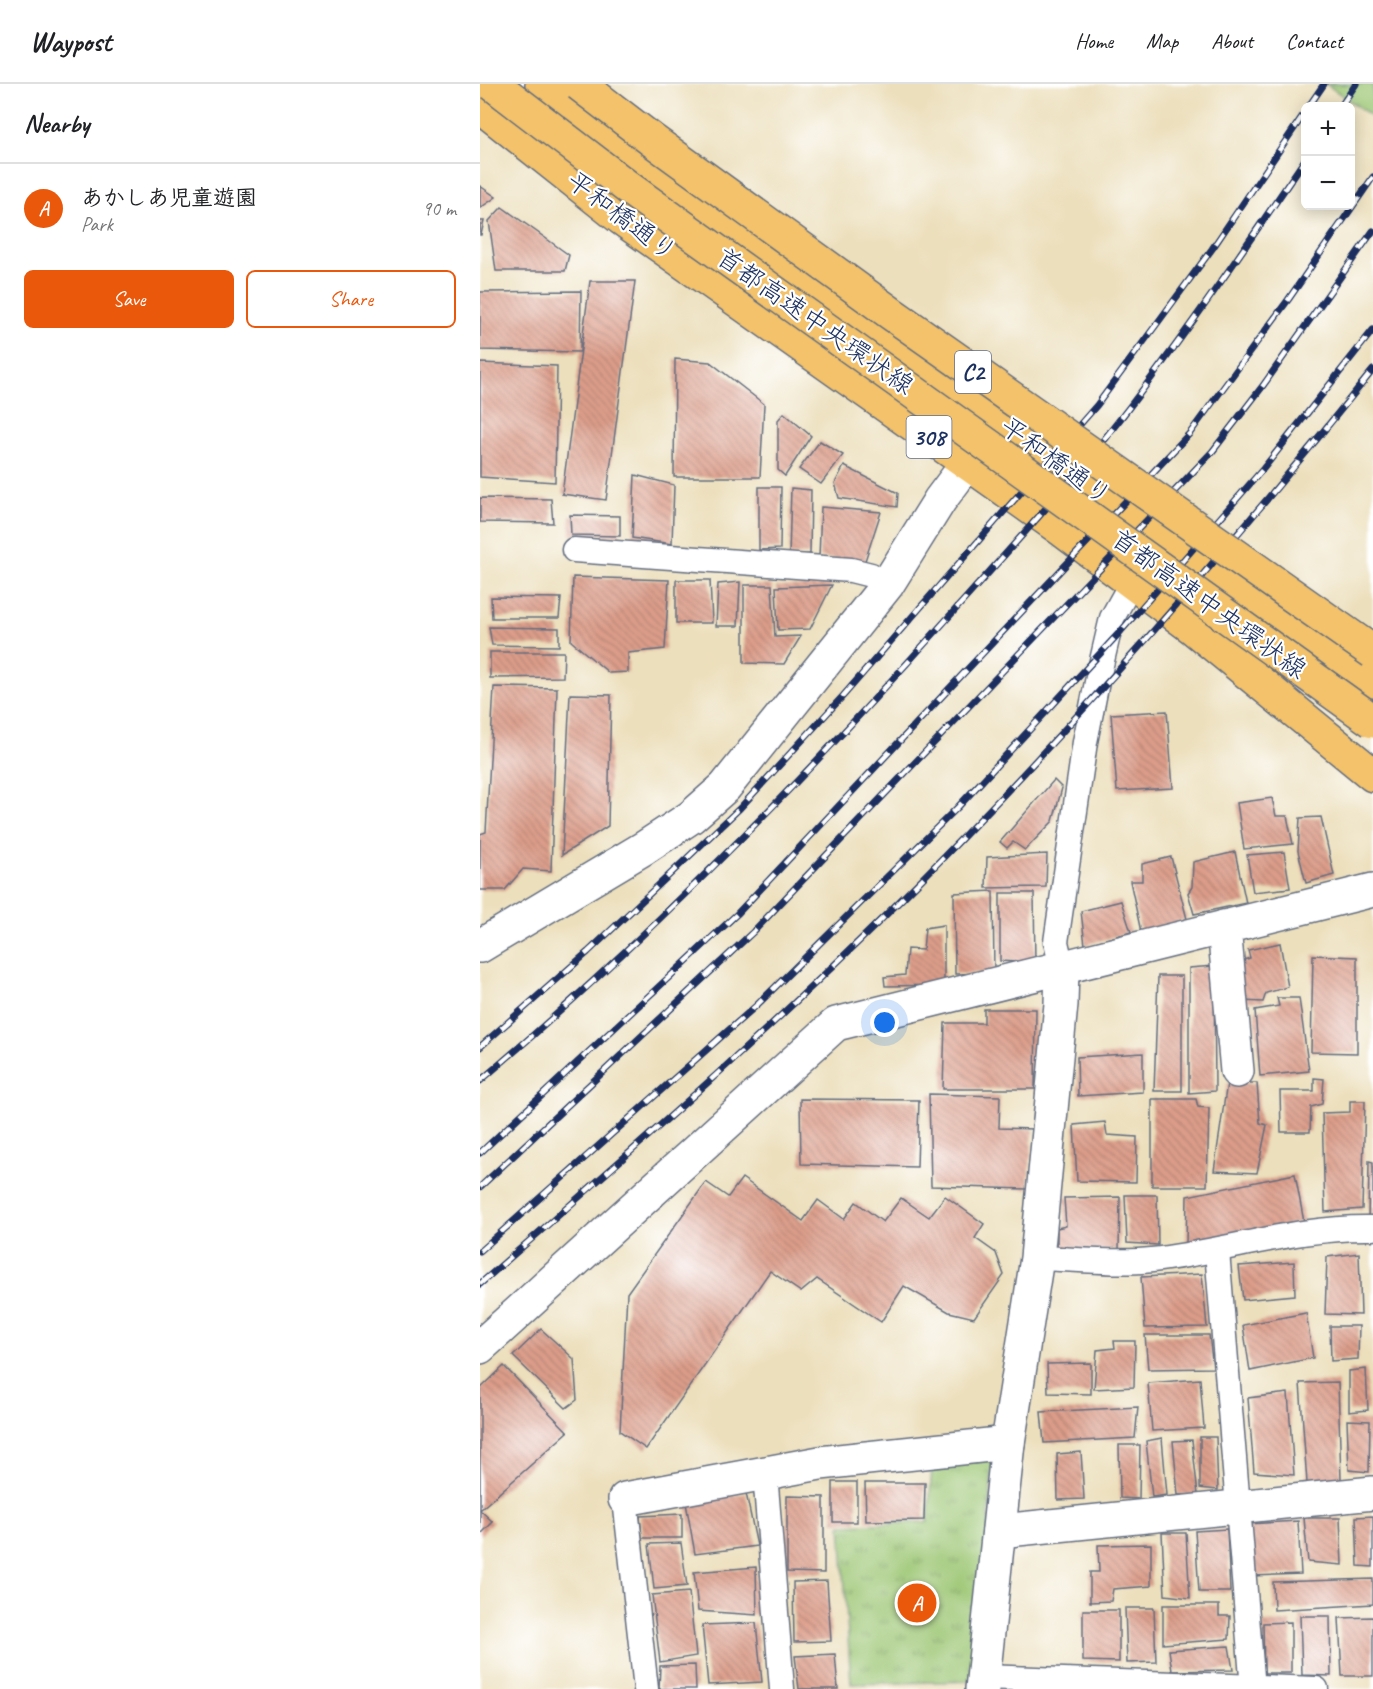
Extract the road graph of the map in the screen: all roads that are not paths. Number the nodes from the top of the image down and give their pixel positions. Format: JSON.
{"nodes":[{"id":1,"x":494,"y":84,"type":"edge"},
{"id":2,"x":542,"y":84,"type":"edge"},
{"id":3,"x":579,"y":84,"type":"edge"},
{"id":4,"x":480,"y":106,"type":"edge"},
{"id":5,"x":967,"y":464,"type":"junction"},
{"id":6,"x":574,"y":550,"type":"dead end"},
{"id":7,"x":1132,"y":582,"type":"junction"},
{"id":8,"x":886,"y":585,"type":"junction"},
{"id":9,"x":1373,"y":652,"type":"edge"},
{"id":10,"x":1373,"y":681,"type":"edge"},
{"id":11,"x":1373,"y":721,"type":"edge"},
{"id":12,"x":1373,"y":775,"type":"edge"},
{"id":13,"x":1373,"y":890,"type":"edge"},
{"id":14,"x":1224,"y":927,"type":"junction"},
{"id":15,"x":480,"y":946,"type":"edge"},
{"id":16,"x":1062,"y":968,"type":"junction"},
{"id":17,"x":1238,"y":1071,"type":"dead end"},
{"id":18,"x":1373,"y":1228,"type":"edge"},
{"id":19,"x":1218,"y":1251,"type":"junction"},
{"id":20,"x":1037,"y":1258,"type":"junction"},
{"id":21,"x":480,"y":1347,"type":"edge"},
{"id":22,"x":1008,"y":1443,"type":"junction"},
{"id":23,"x":765,"y":1473,"type":"junction"},
{"id":24,"x":1373,"y":1492,"type":"edge"},
{"id":25,"x":625,"y":1499,"type":"joint"},
{"id":26,"x":1238,"y":1507,"type":"junction"},
{"id":27,"x":999,"y":1531,"type":"junction"},
{"id":28,"x":983,"y":1683,"type":"edge"},
{"id":29,"x":1253,"y":1688,"type":"edge"},
{"id":30,"x":646,"y":1689,"type":"edge"},
{"id":31,"x":782,"y":1689,"type":"edge"},
{"id":32,"x":1316,"y":1689,"type":"edge"}],
"edges":[{"from":1,"to":11,"type":"main road","name":"首都高速中央環状線","number":"C2","bridge":true},
{"from":2,"to":10,"type":"main road","name":"平和橋通り","number":"308"},
{"from":3,"to":9,"type":"main road","name":"首都高速中央環状線","number":"C2","bridge":true},
{"from":4,"to":5,"type":"main road","name":"平和橋通り","number":"308"},
{"from":5,"to":7,"type":"main road","name":"平和橋通り","number":"308"},
{"from":5,"to":8,"type":"street"},
{"from":6,"to":8,"type":"lane"},
{"from":7,"to":12,"type":"main road","name":"平和橋通り","number":"308"},
{"from":7,"to":16,"type":"lane"},
{"from":8,"to":15,"type":"street"},
{"from":13,"to":14,"type":"street"},
{"from":14,"to":16,"type":"street"},
{"from":14,"to":17,"type":"street"},
{"from":16,"to":20,"type":"street"},
{"from":16,"to":21,"type":"street"},
{"from":18,"to":19,"type":"lane"},
{"from":19,"to":20,"type":"lane"},
{"from":19,"to":26,"type":"lane"},
{"from":20,"to":22,"type":"street"},
{"from":22,"to":23,"type":"street"},
{"from":22,"to":27,"type":"street"},
{"from":23,"to":25,"type":"street"},
{"from":23,"to":31,"type":"lane"},
{"from":24,"to":26,"type":"street"},
{"from":25,"to":30,"type":"lane"},
{"from":26,"to":27,"type":"street"},
{"from":26,"to":29,"type":"lane"},
{"from":27,"to":28,"type":"street"},
{"from":28,"to":29,"type":"lane"},
{"from":29,"to":32,"type":"lane"}]}
